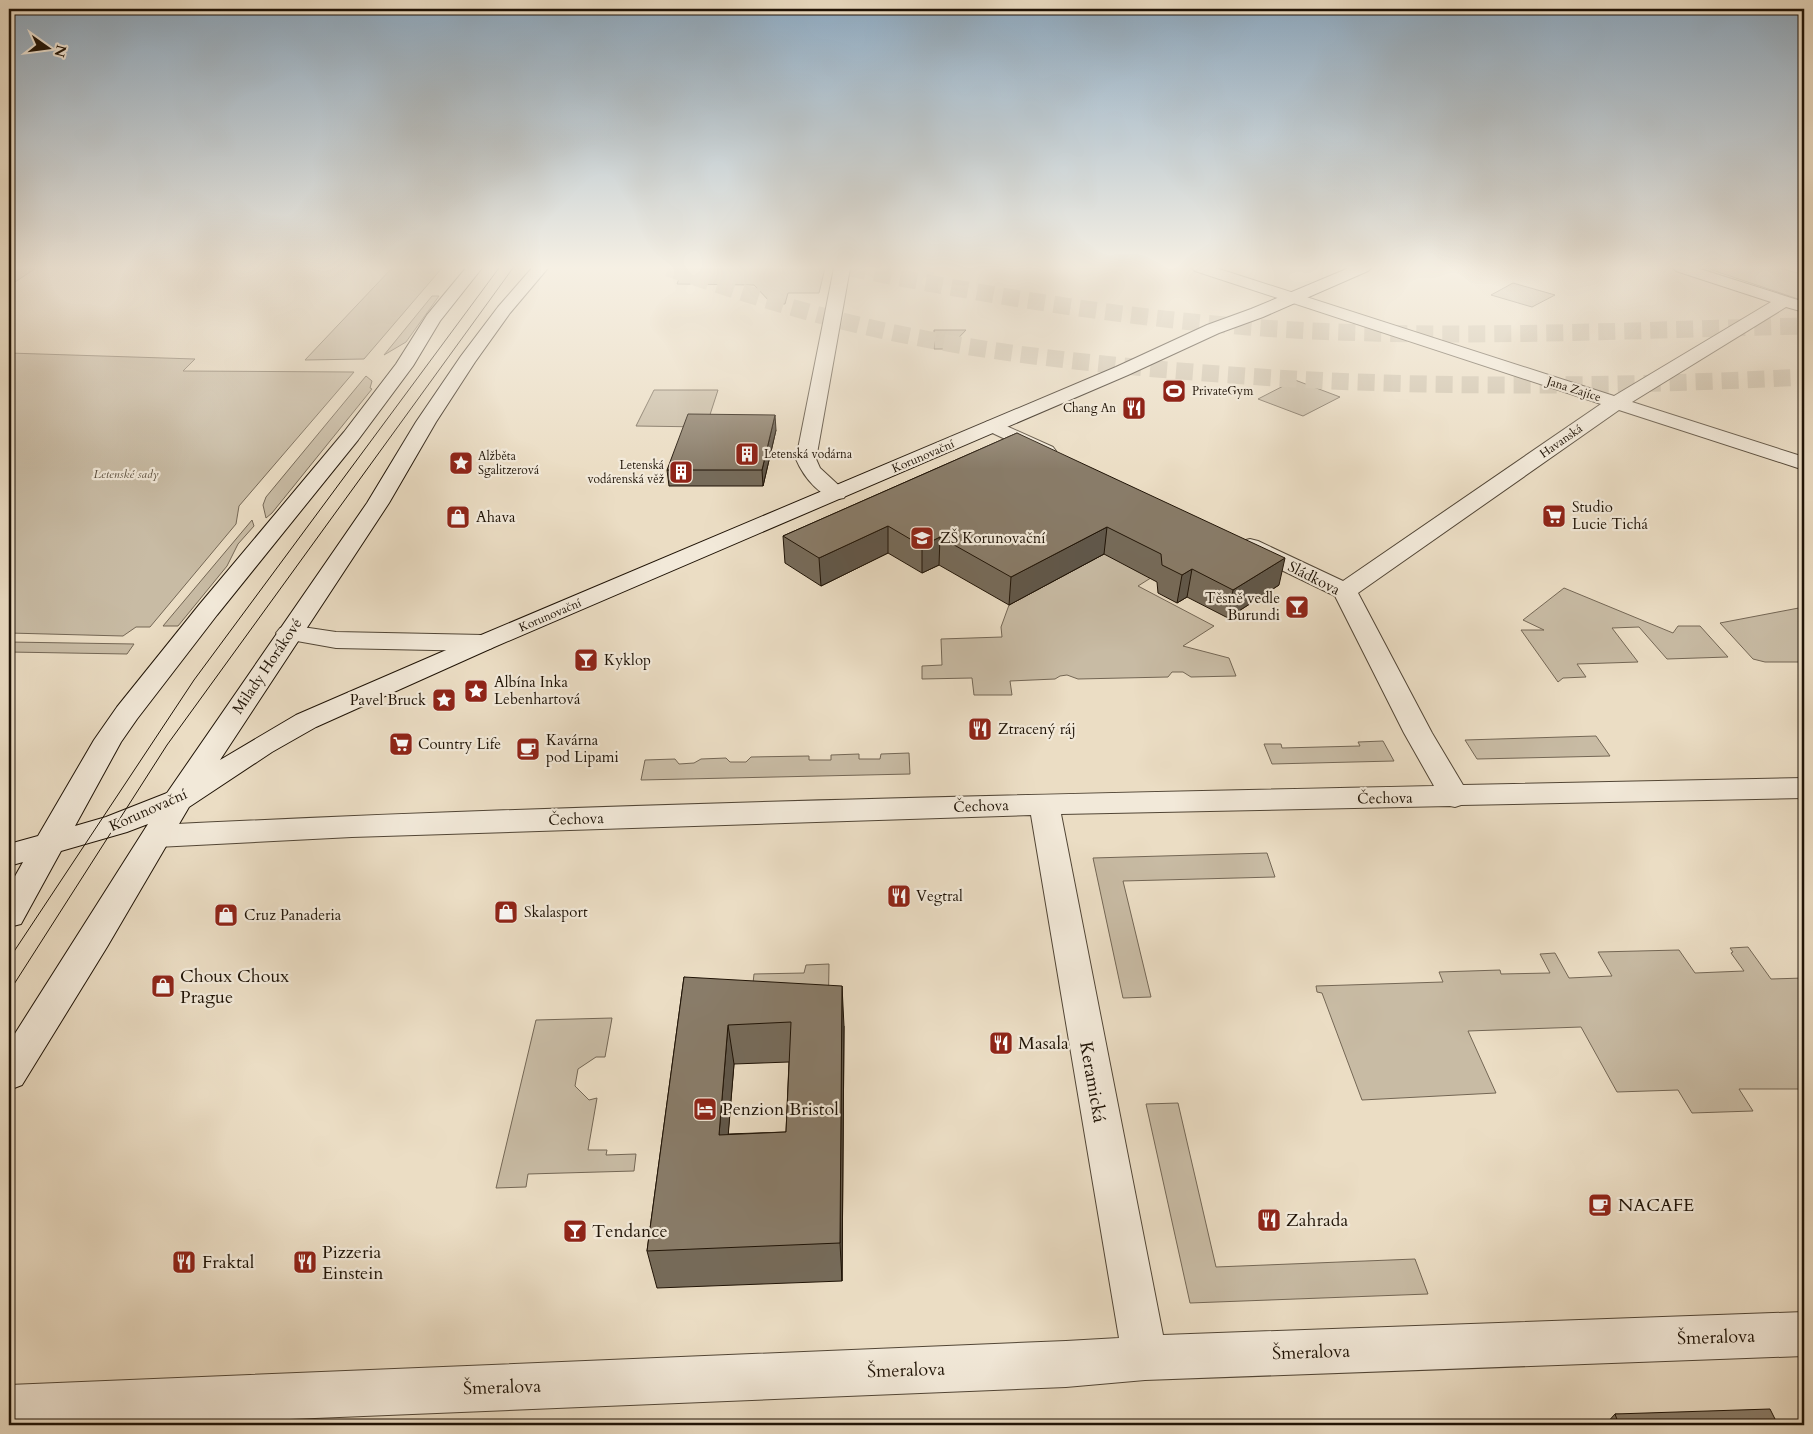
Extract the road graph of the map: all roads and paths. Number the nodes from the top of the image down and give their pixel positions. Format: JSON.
{"nodes":[{"id":1,"x":424,"y":335,"type":"edge"},
{"id":2,"x":486,"y":335,"type":"edge"},
{"id":3,"x":829,"y":335,"type":"edge"},
{"id":4,"x":1200,"y":335,"type":"edge"},
{"id":5,"x":1406,"y":335,"type":"edge"},
{"id":6,"x":1728,"y":335,"type":"edge"},
{"id":7,"x":1616,"y":403,"type":"junction"},
{"id":8,"x":993,"y":426,"type":"junction"},
{"id":9,"x":1066,"y":460,"type":"edge"},
{"id":10,"x":1804,"y":464,"type":"edge"},
{"id":11,"x":836,"y":493,"type":"junction"},
{"id":12,"x":1228,"y":536,"type":"edge"},
{"id":13,"x":1345,"y":591,"type":"junction"},
{"id":14,"x":289,"y":633,"type":"junction"},
{"id":15,"x":483,"y":643,"type":"junction"},
{"id":16,"x":1804,"y":788,"type":"edge"},
{"id":17,"x":1455,"y":796,"type":"junction"},
{"id":18,"x":178,"y":800,"type":"junction"},
{"id":19,"x":1044,"y":805,"type":"junction"},
{"id":20,"x":9,"y":836,"type":"edge"},
{"id":21,"x":157,"y":836,"type":"junction"},
{"id":22,"x":50,"y":845,"type":"junction"},
{"id":23,"x":9,"y":856,"type":"edge"},
{"id":24,"x":9,"y":915,"type":"edge"},
{"id":25,"x":9,"y":1074,"type":"edge"},
{"id":26,"x":1804,"y":1334,"type":"edge"},
{"id":27,"x":1145,"y":1358,"type":"junction"},
{"id":28,"x":9,"y":1408,"type":"edge"}],
"edges":[{"from":1,"to":22,"type":"street"},
{"from":2,"to":14,"type":"street","name":"Milady Horákové"},
{"from":3,"to":11,"type":"street"},
{"from":4,"to":8,"type":"street","name":"Korunovační"},
{"from":5,"to":7,"type":"street","name":"Jana Zajíce"},
{"from":6,"to":7,"type":"street","name":"Havanská"},
{"from":7,"to":10,"type":"street","name":"Jana Zajíce"},
{"from":7,"to":13,"type":"street","name":"Havanská"},
{"from":8,"to":9,"type":"street"},
{"from":8,"to":11,"type":"street","name":"Korunovační"},
{"from":11,"to":15,"type":"street","name":"Korunovační"},
{"from":12,"to":13,"type":"street","name":"Sládkova"},
{"from":13,"to":17,"type":"street","name":"Sládkova"},
{"from":14,"to":15,"type":"street","name":"Korunovační"},
{"from":14,"to":18,"type":"street","name":"Milady Horákové"},
{"from":15,"to":18,"type":"street","name":"Korunovační"},
{"from":16,"to":17,"type":"street","name":"Čechova"},
{"from":17,"to":19,"type":"street","name":"Čechova"},
{"from":18,"to":21,"type":"street","name":"Milady Horákové"},
{"from":18,"to":22,"type":"street","name":"Korunovační"},
{"from":19,"to":21,"type":"street","name":"Čechova"},
{"from":19,"to":27,"type":"street","name":"Keramická"},
{"from":20,"to":22,"type":"street"},
{"from":21,"to":25,"type":"street","name":"Milady Horákové"},
{"from":22,"to":23,"type":"street","name":"Korunovační"},
{"from":22,"to":24,"type":"street"},
{"from":26,"to":27,"type":"street","name":"Šmeralova"},
{"from":27,"to":28,"type":"street","name":"Šmeralova"}]}
